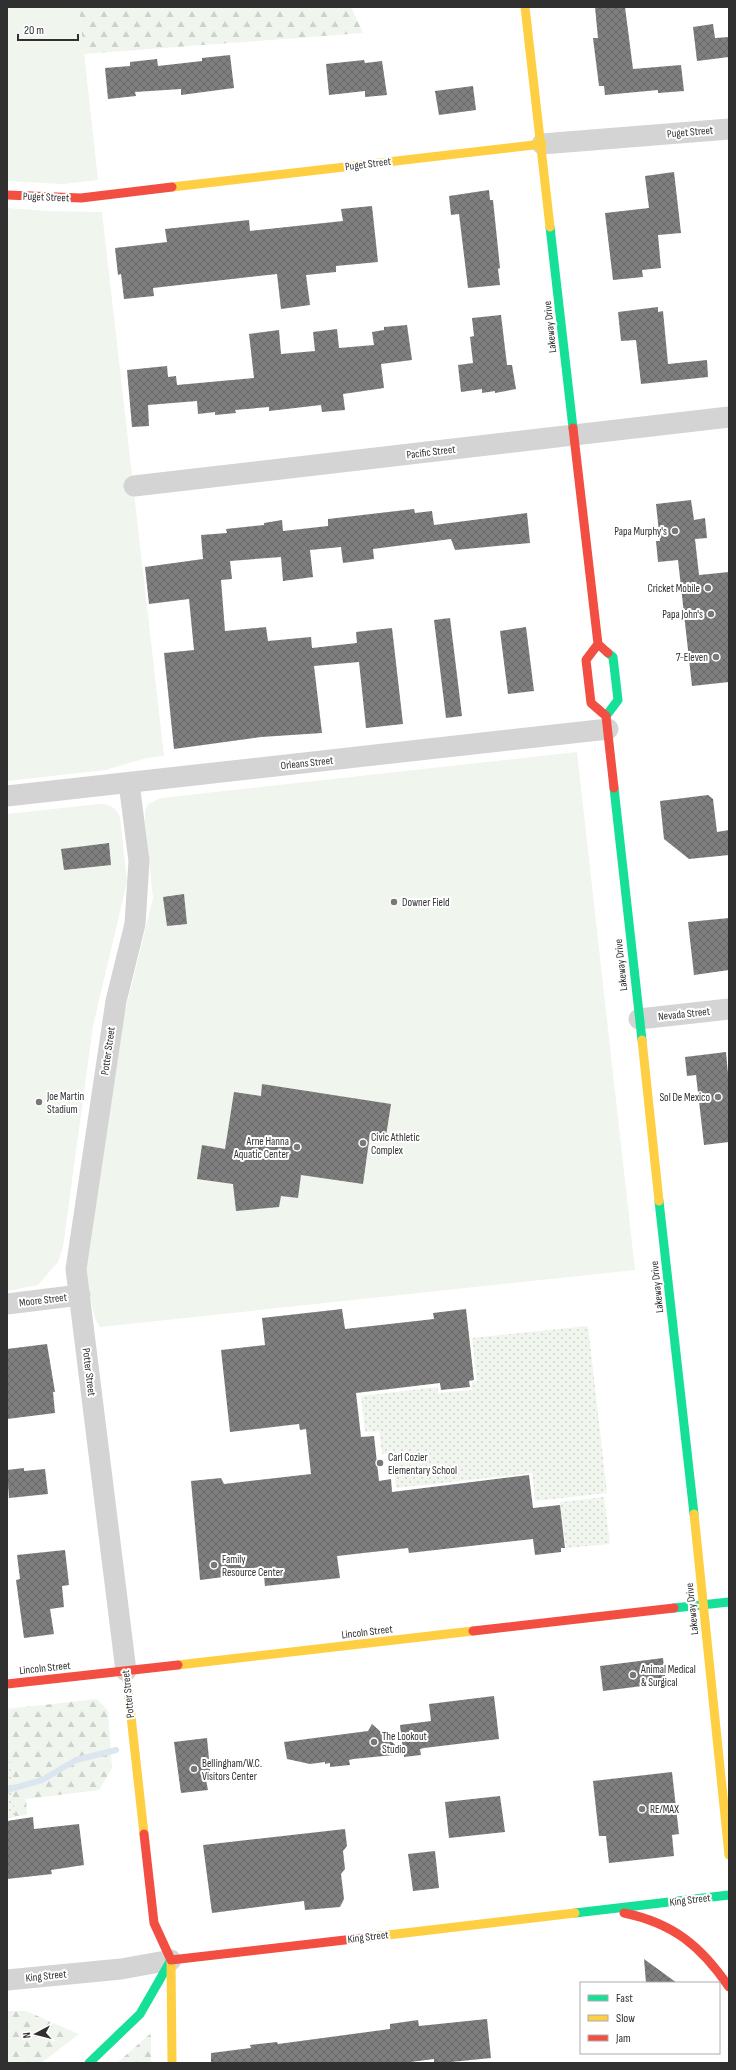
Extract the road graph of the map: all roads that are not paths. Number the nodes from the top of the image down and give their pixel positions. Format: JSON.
{"nodes":[{"id":1,"x":525,"y":7,"type":"edge"},
{"id":2,"x":729,"y":129,"type":"edge"},
{"id":3,"x":542,"y":144,"type":"junction"},
{"id":4,"x":7,"y":195,"type":"edge"},
{"id":5,"x":729,"y":417,"type":"edge"},
{"id":6,"x":574,"y":435,"type":"junction"},
{"id":7,"x":134,"y":486,"type":"dead end"},
{"id":8,"x":598,"y":644,"type":"junction"},
{"id":9,"x":607,"y":722,"type":"junction"},
{"id":10,"x":129,"y":783,"type":"junction"},
{"id":11,"x":7,"y":796,"type":"edge"},
{"id":12,"x":729,"y":1009,"type":"edge"},
{"id":13,"x":639,"y":1019,"type":"junction"},
{"id":14,"x":80,"y":1295,"type":"junction"},
{"id":15,"x":7,"y":1304,"type":"edge"},
{"id":16,"x":729,"y":1602,"type":"edge"},
{"id":17,"x":704,"y":1605,"type":"junction"},
{"id":18,"x":126,"y":1671,"type":"junction"},
{"id":19,"x":7,"y":1684,"type":"edge"},
{"id":20,"x":729,"y":1855,"type":"edge"},
{"id":21,"x":729,"y":1895,"type":"edge"},
{"id":22,"x":601,"y":1910,"type":"junction"},
{"id":23,"x":171,"y":1960,"type":"junction"},
{"id":24,"x":7,"y":1980,"type":"edge"},
{"id":25,"x":729,"y":1987,"type":"edge"},
{"id":26,"x":89,"y":2063,"type":"edge"},
{"id":27,"x":172,"y":2063,"type":"edge"}],
"edges":[{"from":1,"to":3,"type":"main road","name":"Lakeway Drive"},
{"from":2,"to":3,"type":"street","name":"Puget Street"},
{"from":3,"to":4,"type":"main road","name":"Puget Street"},
{"from":3,"to":6,"type":"main road","name":"Lakeway Drive"},
{"from":5,"to":6,"type":"street","name":"Pacific Street"},
{"from":6,"to":7,"type":"street","name":"Pacific Street"},
{"from":6,"to":8,"type":"main road","name":"Lakeway Drive"},
{"from":8,"to":9,"type":"main road"},
{"from":8,"to":9,"type":"main road"},
{"from":9,"to":10,"type":"street","name":"Orleans Street"},
{"from":9,"to":13,"type":"main road","name":"Lakeway Drive"},
{"from":10,"to":11,"type":"street","name":"Orleans Street"},
{"from":10,"to":14,"type":"street","name":"Potter Street"},
{"from":12,"to":13,"type":"street","name":"Nevada Street"},
{"from":13,"to":17,"type":"main road","name":"Lakeway Drive"},
{"from":14,"to":15,"type":"street","name":"Moore Street"},
{"from":14,"to":18,"type":"street","name":"Potter Street"},
{"from":16,"to":17,"type":"main road","name":"Lincoln Street"},
{"from":17,"to":18,"type":"main road","name":"Lincoln Street"},
{"from":17,"to":20,"type":"main road","name":"Lakeway Drive"},
{"from":18,"to":19,"type":"main road","name":"Lincoln Street"},
{"from":18,"to":23,"type":"main road","name":"Potter Street"},
{"from":21,"to":22,"type":"main road","name":"King Street"},
{"from":22,"to":23,"type":"main road","name":"King Street"},
{"from":22,"to":25,"type":"main road"},
{"from":23,"to":24,"type":"street","name":"King Street"},
{"from":23,"to":26,"type":"main road"},
{"from":23,"to":27,"type":"main road"}]}
